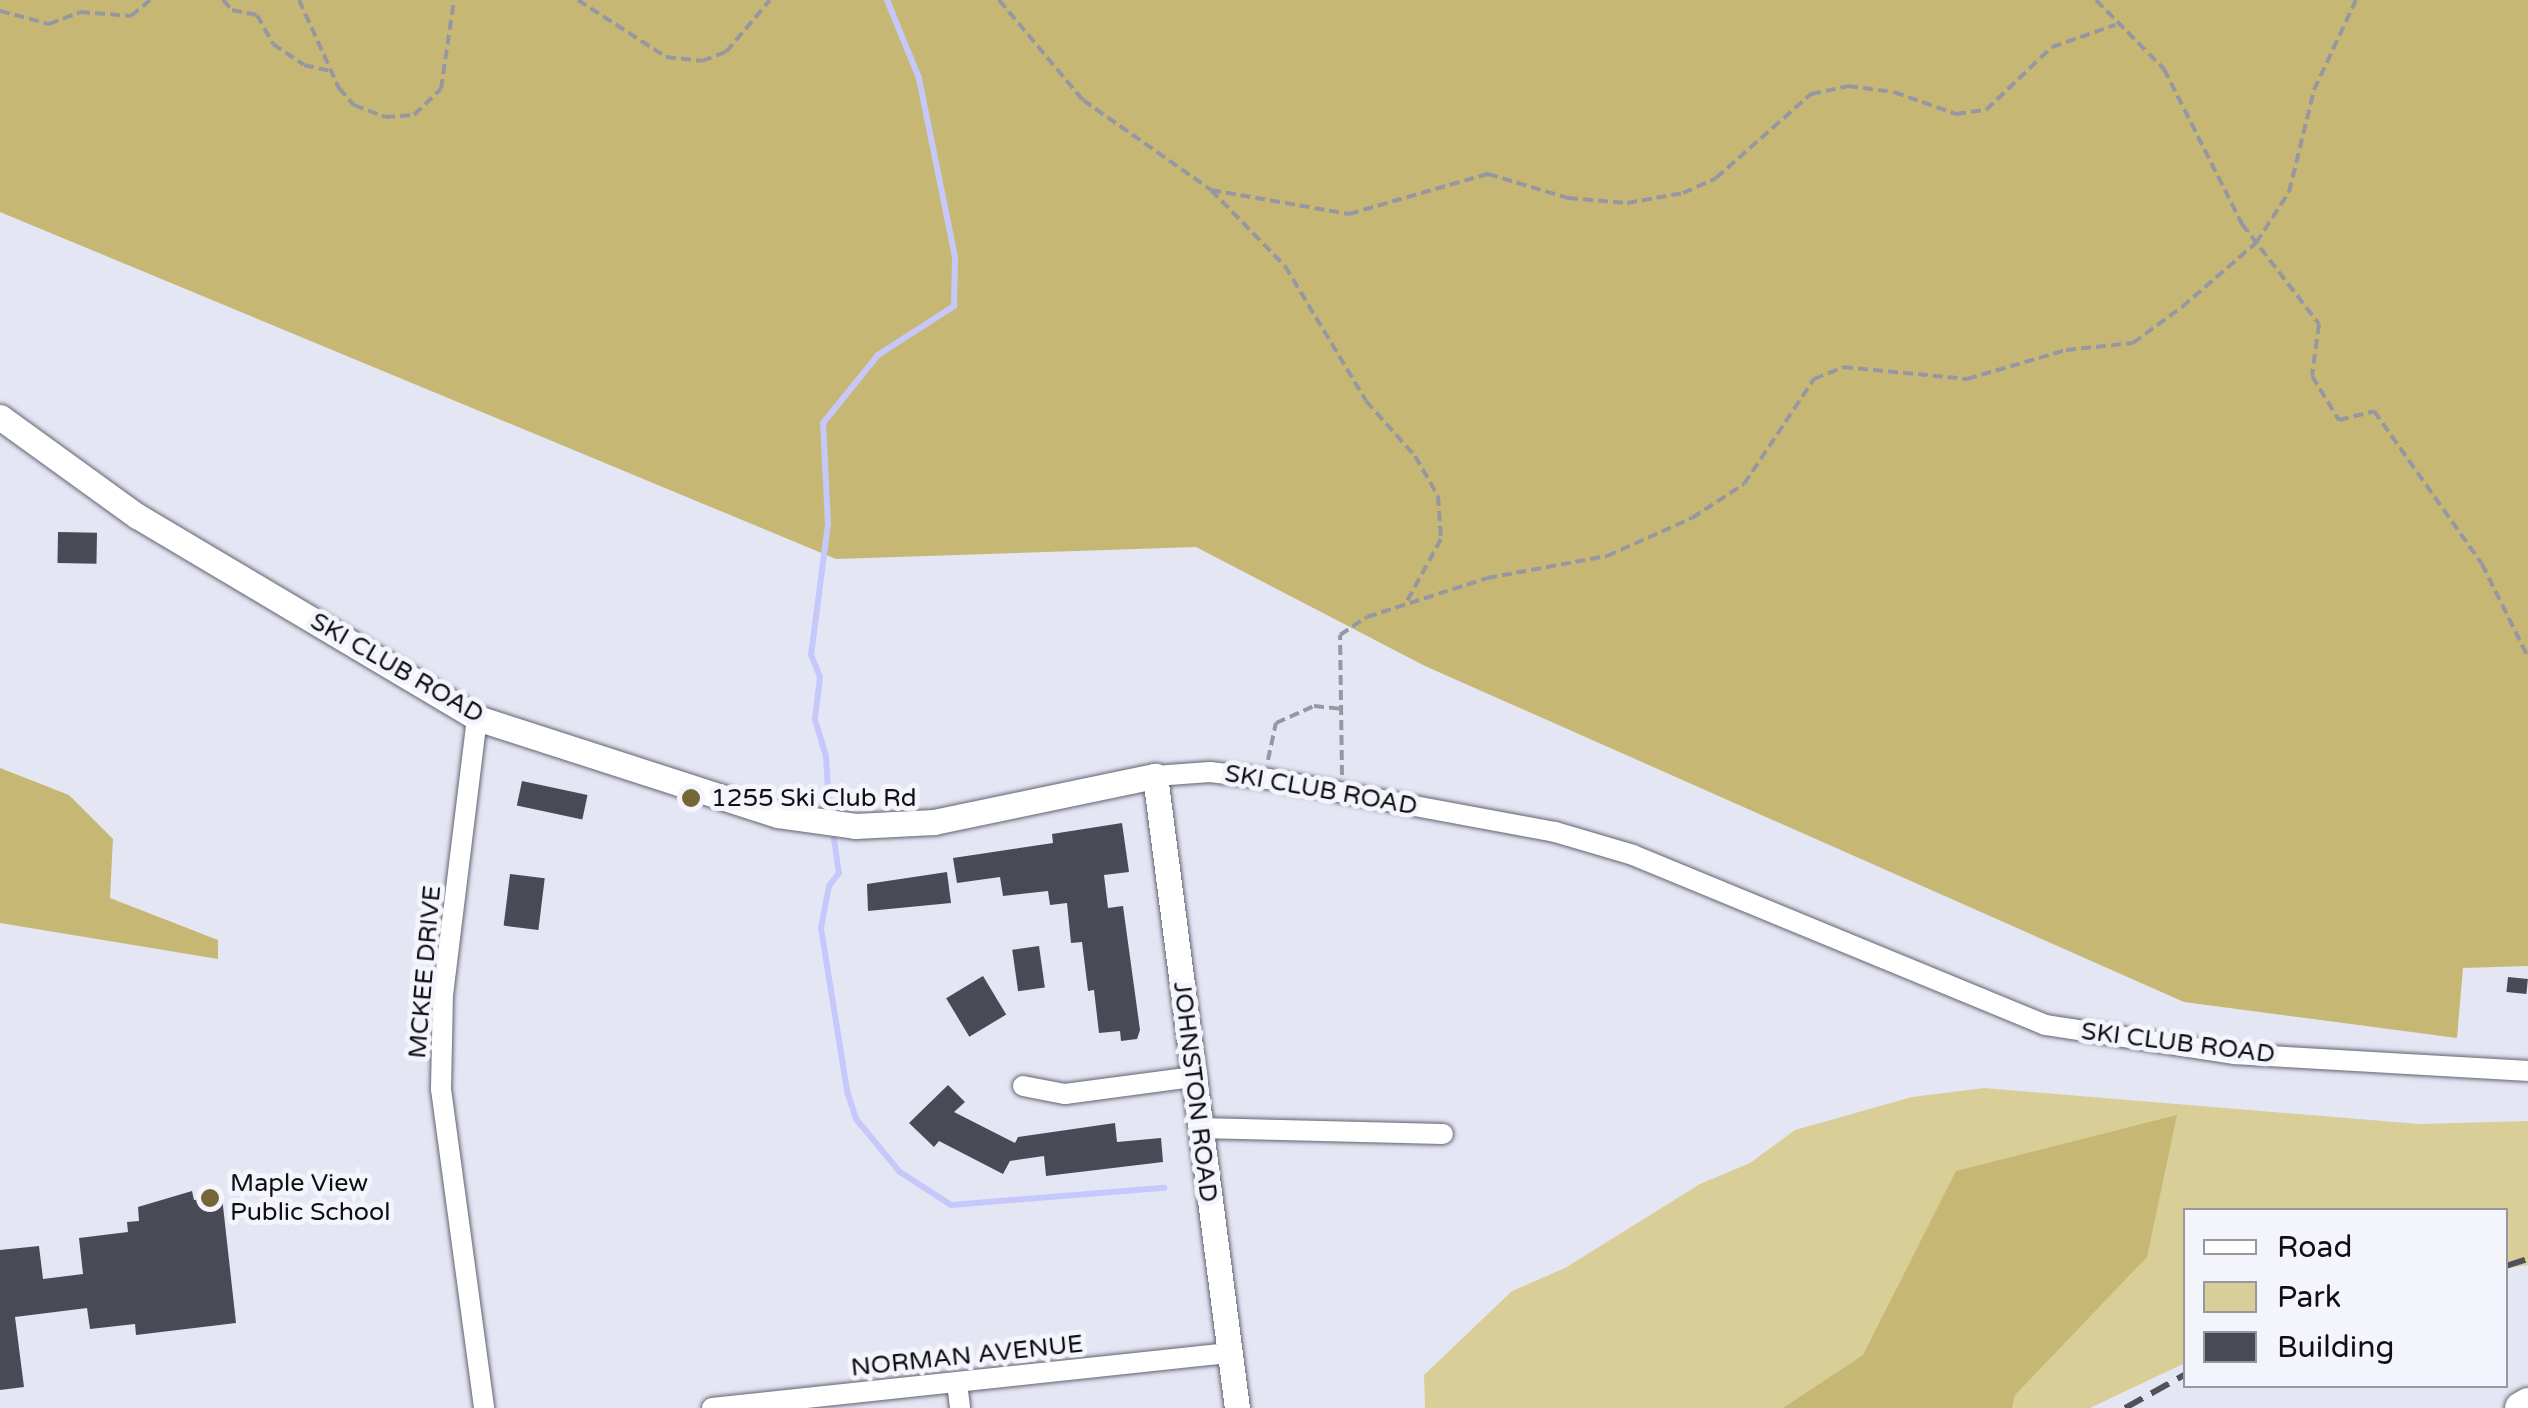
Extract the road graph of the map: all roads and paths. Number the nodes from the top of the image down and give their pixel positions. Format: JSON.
{"nodes":[{"id":1,"x":150,"y":0,"type":"edge"},
{"id":2,"x":223,"y":0,"type":"edge"},
{"id":3,"x":299,"y":0,"type":"edge"},
{"id":4,"x":454,"y":0,"type":"edge"},
{"id":5,"x":578,"y":0,"type":"edge"},
{"id":6,"x":770,"y":0,"type":"edge"},
{"id":7,"x":999,"y":0,"type":"edge"},
{"id":8,"x":2096,"y":0,"type":"edge"},
{"id":9,"x":2356,"y":0,"type":"edge"},
{"id":10,"x":0,"y":10,"type":"edge"},
{"id":11,"x":2115,"y":26,"type":"junction"},
{"id":12,"x":331,"y":70,"type":"junction"},
{"id":13,"x":1212,"y":190,"type":"junction"},
{"id":14,"x":2256,"y":243,"type":"junction"},
{"id":15,"x":0,"y":417,"type":"edge"},
{"id":16,"x":1404,"y":605,"type":"junction"},
{"id":17,"x":2528,"y":657,"type":"edge"},
{"id":18,"x":1344,"y":710,"type":"junction"},
{"id":19,"x":478,"y":718,"type":"junction"},
{"id":20,"x":1155,"y":776,"type":"junction"},
{"id":21,"x":1269,"y":779,"type":"junction"},
{"id":22,"x":1340,"y":792,"type":"junction"},
{"id":23,"x":2528,"y":1071,"type":"edge"},
{"id":24,"x":1192,"y":1077,"type":"junction"},
{"id":25,"x":1023,"y":1086,"type":"dead end"},
{"id":26,"x":1200,"y":1128,"type":"junction"},
{"id":27,"x":1443,"y":1134,"type":"dead end"},
{"id":28,"x":1228,"y":1353,"type":"junction"},
{"id":29,"x":957,"y":1383,"type":"junction"},
{"id":30,"x":2528,"y":1404,"type":"edge"},
{"id":31,"x":484,"y":1408,"type":"edge"},
{"id":32,"x":712,"y":1408,"type":"edge"},
{"id":33,"x":960,"y":1408,"type":"edge"},
{"id":34,"x":1237,"y":1408,"type":"edge"},
{"id":35,"x":2522,"y":1408,"type":"edge"}],
"edges":[{"from":1,"to":10,"type":"path"},
{"from":2,"to":12,"type":"path"},
{"from":3,"to":12,"type":"path"},
{"from":4,"to":12,"type":"path"},
{"from":5,"to":6,"type":"path"},
{"from":7,"to":13,"type":"path"},
{"from":8,"to":11,"type":"path"},
{"from":9,"to":14,"type":"path"},
{"from":11,"to":13,"type":"path"},
{"from":11,"to":14,"type":"path"},
{"from":13,"to":16,"type":"path"},
{"from":14,"to":16,"type":"path"},
{"from":14,"to":17,"type":"path"},
{"from":15,"to":19,"type":"street","name":"SKI CLUB ROAD"},
{"from":16,"to":18,"type":"path"},
{"from":18,"to":21,"type":"path"},
{"from":18,"to":22,"type":"path"},
{"from":19,"to":20,"type":"street","name":"SKI CLUB ROAD"},
{"from":19,"to":31,"type":"street","name":"MCKEE DRIVE"},
{"from":20,"to":21,"type":"street","name":"SKI CLUB ROAD"},
{"from":20,"to":24,"type":"street","name":"JOHNSTON ROAD"},
{"from":21,"to":22,"type":"street","name":"SKI CLUB ROAD"},
{"from":22,"to":23,"type":"street","name":"SKI CLUB ROAD"},
{"from":24,"to":25,"type":"street"},
{"from":24,"to":26,"type":"street","name":"JOHNSTON ROAD"},
{"from":26,"to":27,"type":"street"},
{"from":26,"to":28,"type":"street","name":"JOHNSTON ROAD"},
{"from":28,"to":29,"type":"street","name":"NORMAN AVENUE"},
{"from":28,"to":34,"type":"street","name":"JOHNSTON ROAD"},
{"from":29,"to":32,"type":"street","name":"NORMAN AVENUE"},
{"from":29,"to":33,"type":"street"},
{"from":30,"to":35,"type":"main road"}]}
